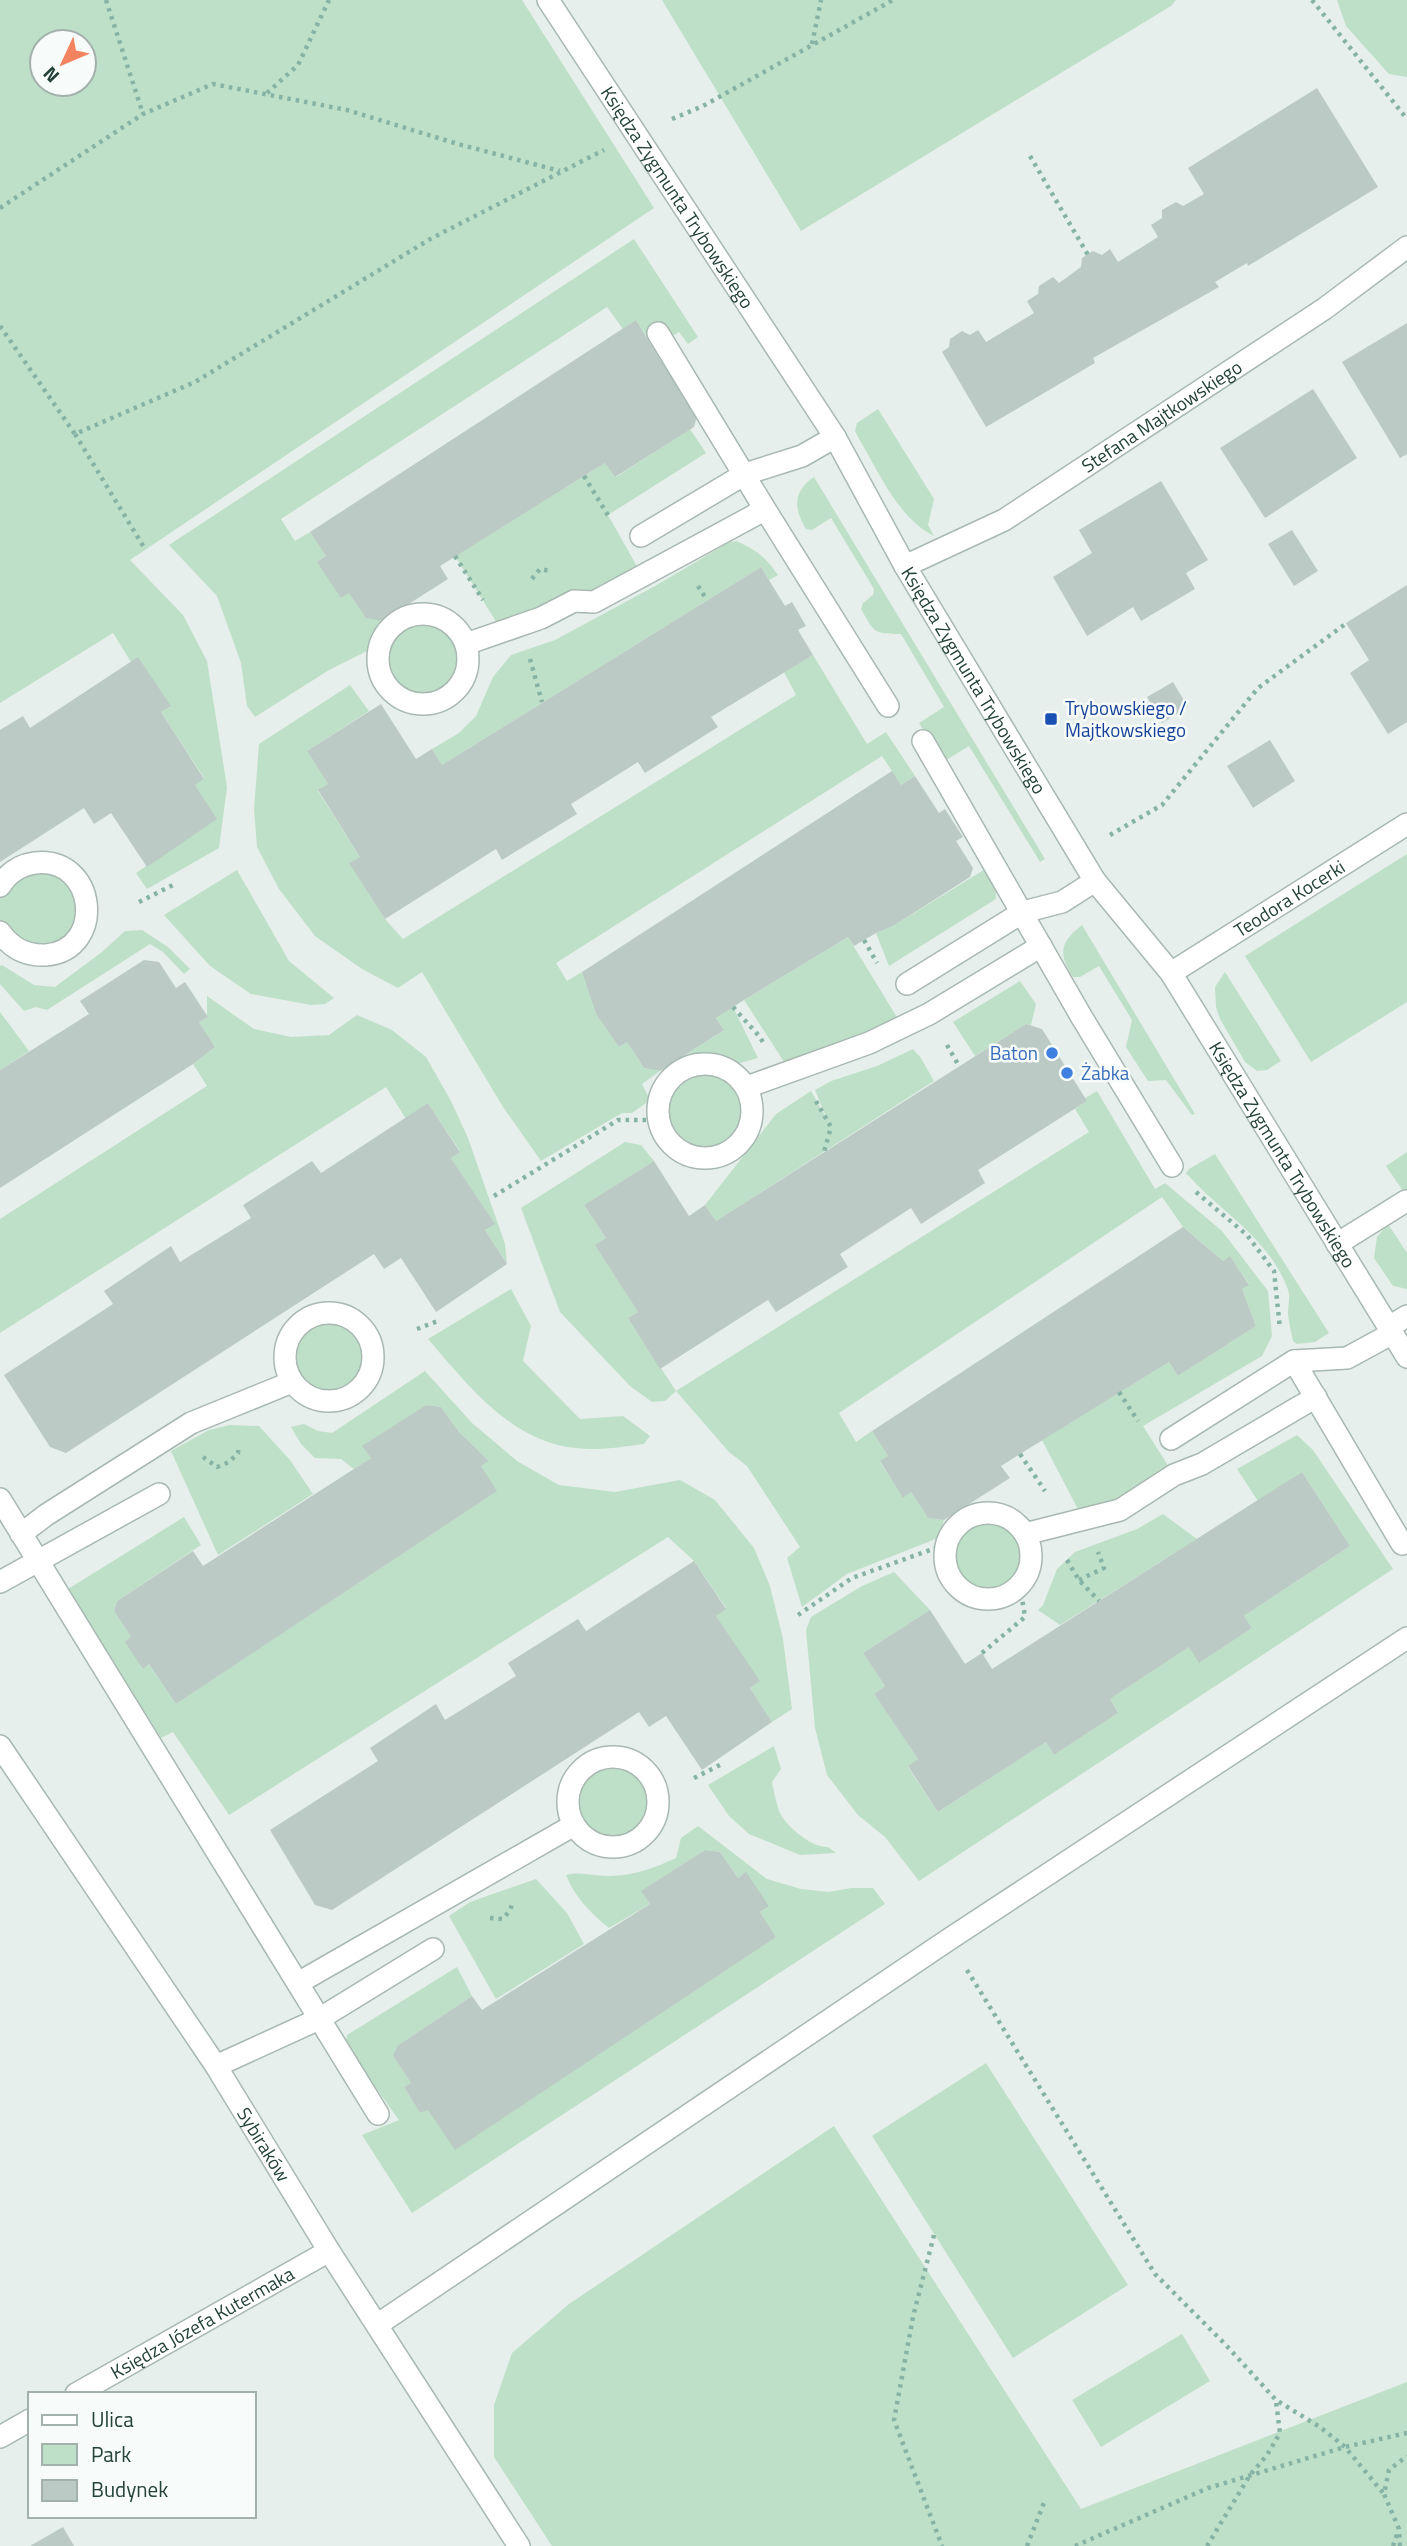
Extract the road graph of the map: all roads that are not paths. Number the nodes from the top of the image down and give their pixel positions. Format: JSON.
{"nodes":[{"id":1,"x":548,"y":0,"type":"edge"},
{"id":2,"x":1407,"y":247,"type":"edge"},
{"id":3,"x":658,"y":333,"type":"dead end"},
{"id":4,"x":835,"y":437,"type":"junction"},
{"id":5,"x":745,"y":474,"type":"junction"},
{"id":6,"x":763,"y":506,"type":"junction"},
{"id":7,"x":640,"y":536,"type":"dead end"},
{"id":8,"x":905,"y":566,"type":"junction"},
{"id":9,"x":466,"y":643,"type":"junction"},
{"id":10,"x":888,"y":706,"type":"dead end"},
{"id":11,"x":922,"y":741,"type":"dead end"},
{"id":12,"x":1407,"y":824,"type":"edge"},
{"id":13,"x":1095,"y":881,"type":"junction"},
{"id":14,"x":0,"y":886,"type":"edge"},
{"id":15,"x":1023,"y":912,"type":"junction"},
{"id":16,"x":0,"y":933,"type":"edge"},
{"id":17,"x":1041,"y":946,"type":"junction"},
{"id":18,"x":1171,"y":973,"type":"junction"},
{"id":19,"x":907,"y":984,"type":"dead end"},
{"id":20,"x":747,"y":1087,"type":"junction"},
{"id":21,"x":1172,"y":1166,"type":"road end"},
{"id":22,"x":1406,"y":1200,"type":"edge"},
{"id":23,"x":1337,"y":1244,"type":"junction"},
{"id":24,"x":1407,"y":1316,"type":"edge"},
{"id":25,"x":1391,"y":1330,"type":"junction"},
{"id":26,"x":1407,"y":1357,"type":"edge"},
{"id":27,"x":1294,"y":1361,"type":"junction"},
{"id":28,"x":292,"y":1382,"type":"junction"},
{"id":29,"x":1316,"y":1397,"type":"junction"},
{"id":30,"x":1171,"y":1439,"type":"dead end"},
{"id":31,"x":159,"y":1494,"type":"dead end"},
{"id":32,"x":0,"y":1499,"type":"edge"},
{"id":33,"x":21,"y":1534,"type":"junction"},
{"id":34,"x":1025,"y":1534,"type":"junction"},
{"id":35,"x":1402,"y":1544,"type":"dead end"},
{"id":36,"x":39,"y":1562,"type":"junction"},
{"id":37,"x":0,"y":1582,"type":"edge"},
{"id":38,"x":1407,"y":1638,"type":"edge"},
{"id":39,"x":0,"y":1746,"type":"edge"},
{"id":40,"x":574,"y":1825,"type":"junction"},
{"id":41,"x":433,"y":1950,"type":"dead end"},
{"id":42,"x":298,"y":1983,"type":"junction"},
{"id":43,"x":319,"y":2019,"type":"junction"},
{"id":44,"x":216,"y":2066,"type":"junction"},
{"id":45,"x":378,"y":2114,"type":"dead end"},
{"id":46,"x":329,"y":2251,"type":"junction"},
{"id":47,"x":377,"y":2325,"type":"junction"},
{"id":48,"x":80,"y":2392,"type":"edge"},
{"id":49,"x":28,"y":2421,"type":"edge"},
{"id":50,"x":0,"y":2437,"type":"edge"},
{"id":51,"x":519,"y":2546,"type":"edge"}],
"edges":[{"from":1,"to":4,"type":"street","name":"Księdza Zygmunta Trybowskiego"},
{"from":2,"to":8,"type":"street","name":"Stefana Majtkowskiego"},
{"from":3,"to":5,"type":"street"},
{"from":4,"to":5,"type":"street"},
{"from":4,"to":8,"type":"street","name":"Księdza Zygmunta Trybowskiego"},
{"from":5,"to":6,"type":"street"},
{"from":5,"to":7,"type":"street"},
{"from":6,"to":9,"type":"street"},
{"from":6,"to":10,"type":"street"},
{"from":8,"to":13,"type":"street","name":"Księdza Zygmunta Trybowskiego"},
{"from":9,"to":9,"type":"street"},
{"from":11,"to":15,"type":"street"},
{"from":12,"to":18,"type":"street","name":"Teodora Kocerki"},
{"from":13,"to":15,"type":"street"},
{"from":13,"to":18,"type":"street","name":"Księdza Zygmunta Trybowskiego"},
{"from":14,"to":16,"type":"street"},
{"from":15,"to":17,"type":"street"},
{"from":15,"to":19,"type":"street"},
{"from":17,"to":20,"type":"street"},
{"from":17,"to":21,"type":"street"},
{"from":18,"to":23,"type":"street","name":"Księdza Zygmunta Trybowskiego"},
{"from":20,"to":20,"type":"street"},
{"from":22,"to":23,"type":"street"},
{"from":23,"to":25,"type":"street","name":"Księdza Zygmunta Trybowskiego"},
{"from":24,"to":25,"type":"street"},
{"from":25,"to":26,"type":"street","name":"Księdza Zygmunta Trybowskiego"},
{"from":25,"to":27,"type":"street"},
{"from":27,"to":29,"type":"street"},
{"from":27,"to":30,"type":"street"},
{"from":28,"to":28,"type":"street"},
{"from":28,"to":33,"type":"street"},
{"from":29,"to":34,"type":"street"},
{"from":29,"to":35,"type":"street"},
{"from":31,"to":36,"type":"street"},
{"from":32,"to":33,"type":"street"},
{"from":33,"to":36,"type":"street"},
{"from":34,"to":34,"type":"street"},
{"from":36,"to":37,"type":"street"},
{"from":36,"to":42,"type":"street"},
{"from":38,"to":47,"type":"street"},
{"from":39,"to":44,"type":"street","name":"Sybiraków"},
{"from":40,"to":40,"type":"street"},
{"from":40,"to":42,"type":"street"},
{"from":41,"to":43,"type":"street"},
{"from":42,"to":43,"type":"street"},
{"from":43,"to":44,"type":"street"},
{"from":43,"to":45,"type":"street"},
{"from":44,"to":46,"type":"street","name":"Sybiraków"},
{"from":46,"to":47,"type":"street","name":"Sybiraków"},
{"from":46,"to":48,"type":"street","name":"Księdza Józefa Kutermaka"},
{"from":47,"to":51,"type":"street","name":"Sybiraków"},
{"from":49,"to":50,"type":"street"}]}
